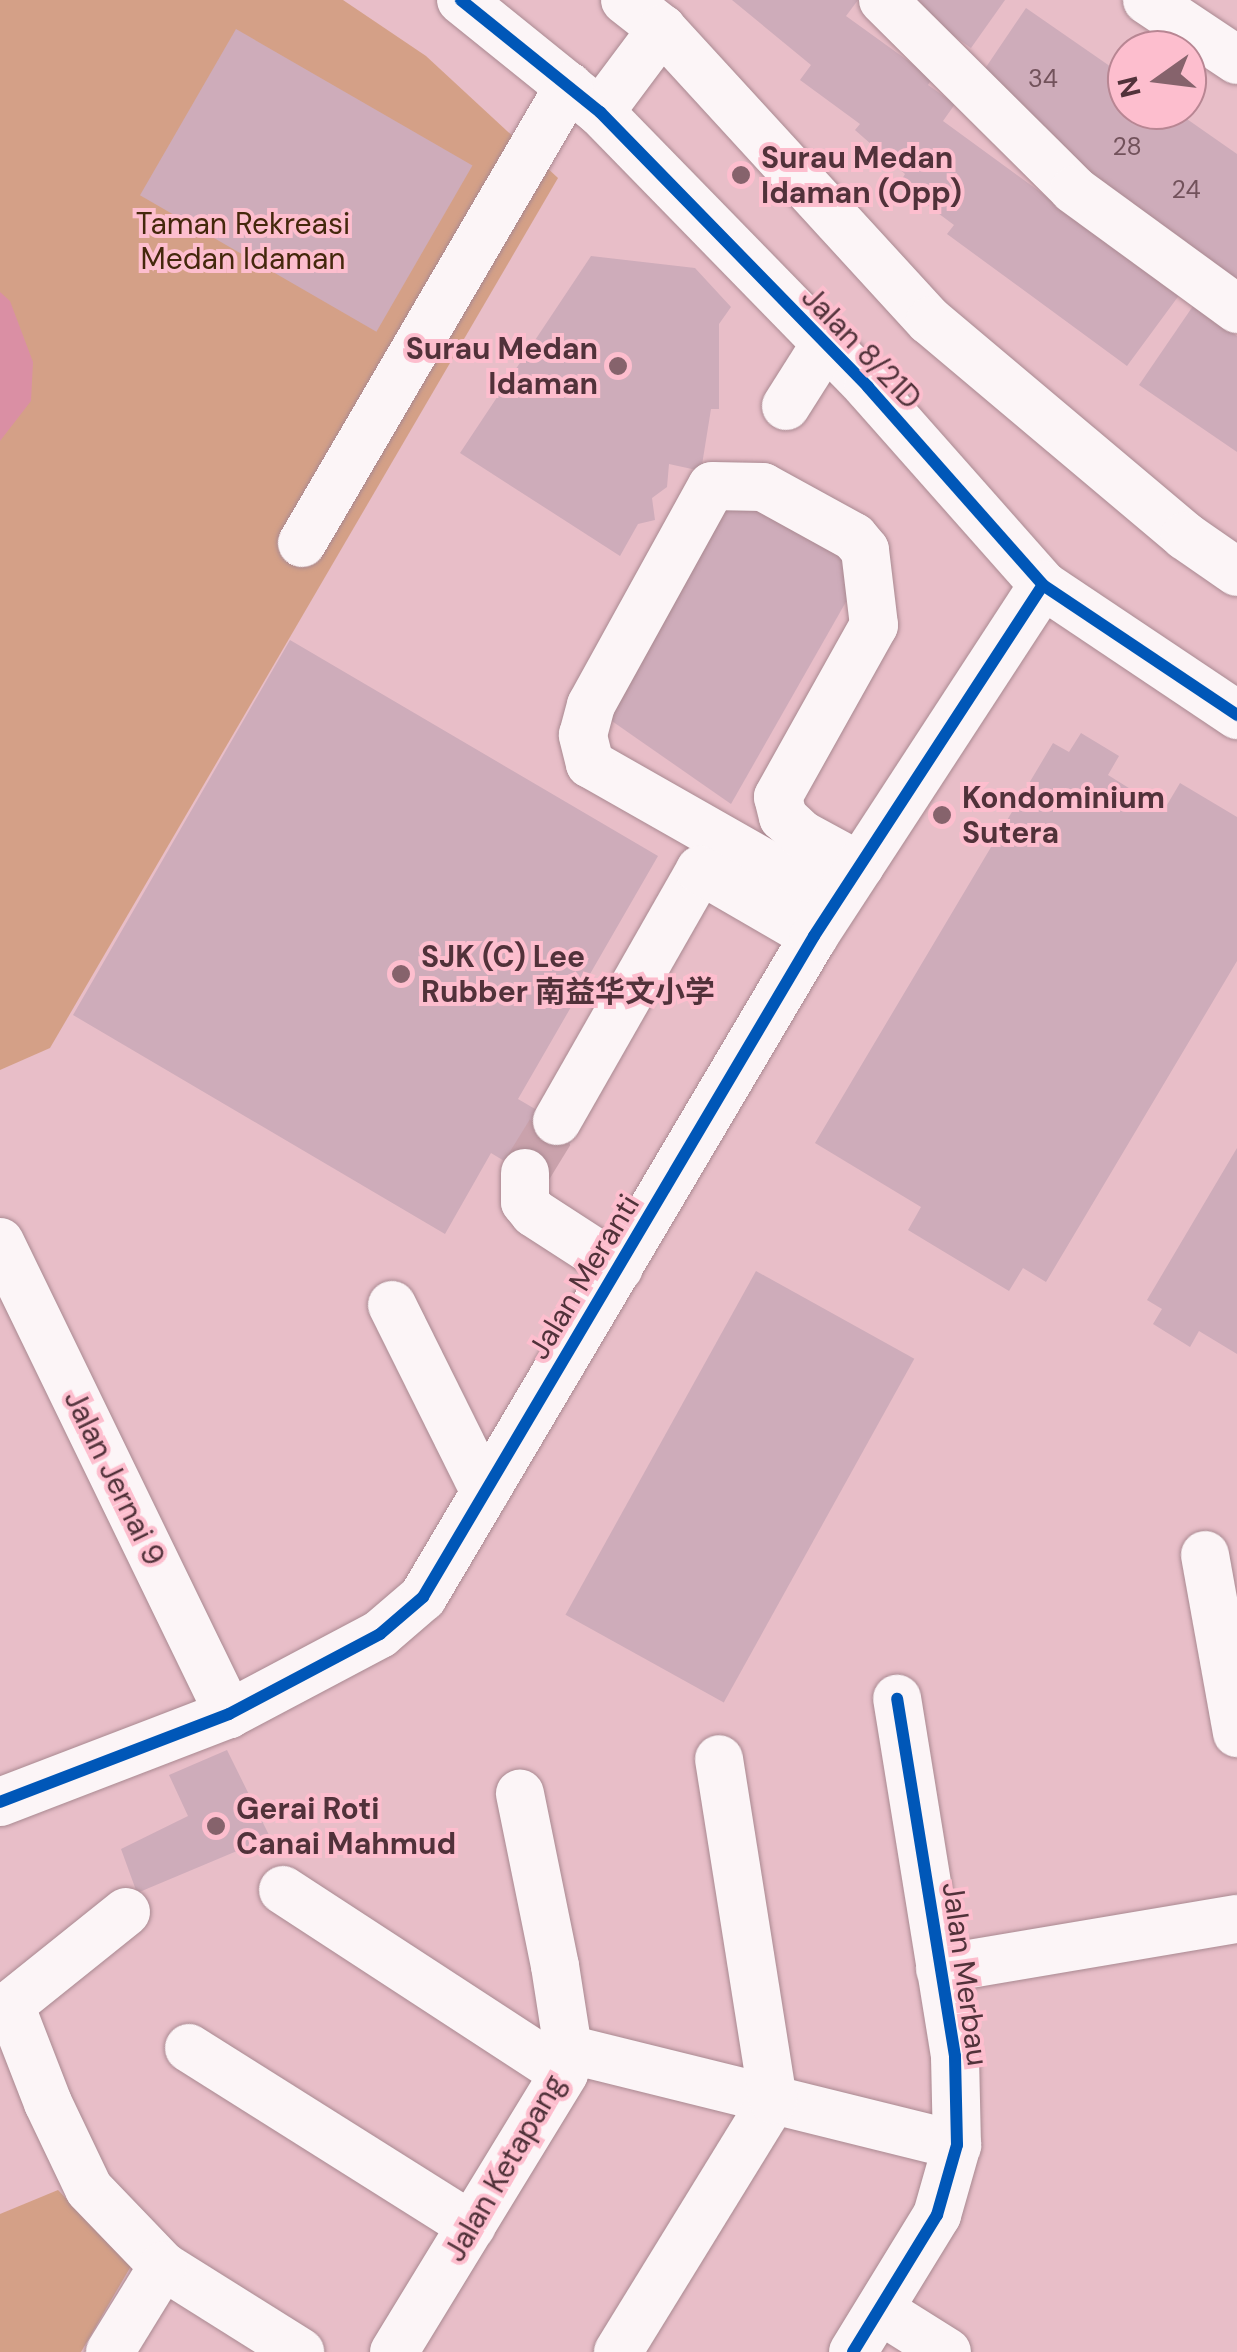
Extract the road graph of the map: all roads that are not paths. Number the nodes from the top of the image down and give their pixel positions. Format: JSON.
{"nodes":[{"id":1,"x":461,"y":0,"type":"edge"},
{"id":2,"x":883,"y":0,"type":"edge"},
{"id":3,"x":1146,"y":0,"type":"edge"},
{"id":4,"x":646,"y":16,"type":"edge"},
{"id":5,"x":1237,"y":60,"type":"edge"},
{"id":6,"x":586,"y":100,"type":"junction"},
{"id":7,"x":1237,"y":310,"type":"edge"},
{"id":8,"x":824,"y":346,"type":"junction"},
{"id":9,"x":786,"y":406,"type":"dead end"},
{"id":10,"x":302,"y":543,"type":"dead end"},
{"id":11,"x":1237,"y":572,"type":"edge"},
{"id":12,"x":1044,"y":585,"type":"junction"},
{"id":13,"x":1237,"y":715,"type":"edge"},
{"id":14,"x":837,"y":902,"type":"junction"},
{"id":15,"x":557,"y":1122,"type":"tunnel mouth"},
{"id":16,"x":525,"y":1173,"type":"dead end"},
{"id":17,"x":0,"y":1242,"type":"edge"},
{"id":18,"x":619,"y":1268,"type":"junction"},
{"id":19,"x":392,"y":1306,"type":"dead end"},
{"id":20,"x":485,"y":1492,"type":"junction"},
{"id":21,"x":1205,"y":1555,"type":"dead end"},
{"id":22,"x":897,"y":1699,"type":"dead end"},
{"id":23,"x":229,"y":1714,"type":"junction"},
{"id":24,"x":1237,"y":1734,"type":"edge"},
{"id":25,"x":719,"y":1759,"type":"dead end"},
{"id":26,"x":520,"y":1794,"type":"dead end"},
{"id":27,"x":0,"y":1802,"type":"edge"},
{"id":28,"x":283,"y":1890,"type":"dead end"},
{"id":29,"x":126,"y":1912,"type":"dead end"},
{"id":30,"x":1237,"y":1919,"type":"edge"},
{"id":31,"x":940,"y":1968,"type":"junction"},
{"id":32,"x":5,"y":1991,"type":"edge"},
{"id":33,"x":189,"y":2048,"type":"dead end"},
{"id":34,"x":566,"y":2061,"type":"junction"},
{"id":35,"x":773,"y":2100,"type":"junction"},
{"id":36,"x":957,"y":2145,"type":"junction"},
{"id":37,"x":472,"y":2226,"type":"junction"},
{"id":38,"x":163,"y":2266,"type":"junction"},
{"id":39,"x":880,"y":2310,"type":"junction"},
{"id":40,"x":110,"y":2352,"type":"edge"},
{"id":41,"x":300,"y":2352,"type":"edge"},
{"id":42,"x":394,"y":2352,"type":"edge"},
{"id":43,"x":618,"y":2352,"type":"edge"},
{"id":44,"x":853,"y":2352,"type":"edge"},
{"id":45,"x":947,"y":2352,"type":"edge"}],
"edges":[{"from":1,"to":6,"type":"street","name":"Jalan 8/21D"},
{"from":2,"to":7,"type":"street"},
{"from":3,"to":5,"type":"street"},
{"from":4,"to":6,"type":"street"},
{"from":4,"to":11,"type":"street"},
{"from":6,"to":8,"type":"street","name":"Jalan 8/21D"},
{"from":6,"to":10,"type":"street"},
{"from":8,"to":9,"type":"street"},
{"from":8,"to":12,"type":"street","name":"Jalan 8/21D"},
{"from":12,"to":13,"type":"street","name":"Jalan 8/21D"},
{"from":12,"to":14,"type":"street","name":"Jalan Meranti"},
{"from":14,"to":14,"type":"street"},
{"from":14,"to":15,"type":"street"},
{"from":14,"to":18,"type":"street","name":"Jalan Meranti"},
{"from":16,"to":18,"type":"street"},
{"from":17,"to":23,"type":"street","name":"Jalan Jernai 9"},
{"from":18,"to":20,"type":"street","name":"Jalan Meranti"},
{"from":19,"to":20,"type":"street"},
{"from":20,"to":23,"type":"street","name":"Jalan Meranti"},
{"from":21,"to":24,"type":"street"},
{"from":22,"to":31,"type":"street","name":"Jalan Merbau"},
{"from":23,"to":27,"type":"street","name":"Jalan Meranti"},
{"from":25,"to":35,"type":"street"},
{"from":26,"to":34,"type":"street","name":"Jalan Ketapang"},
{"from":28,"to":34,"type":"street"},
{"from":29,"to":32,"type":"street"},
{"from":30,"to":31,"type":"street"},
{"from":31,"to":36,"type":"street","name":"Jalan Merbau"},
{"from":32,"to":38,"type":"street"},
{"from":33,"to":37,"type":"street"},
{"from":34,"to":35,"type":"street"},
{"from":34,"to":37,"type":"street","name":"Jalan Ketapang"},
{"from":35,"to":36,"type":"street"},
{"from":35,"to":43,"type":"street"},
{"from":36,"to":39,"type":"street","name":"Jalan Merbau"},
{"from":37,"to":42,"type":"street","name":"Jalan Ketapang"},
{"from":38,"to":40,"type":"street"},
{"from":38,"to":41,"type":"street"},
{"from":39,"to":44,"type":"street","name":"Jalan Merbau"},
{"from":39,"to":45,"type":"street"}]}
